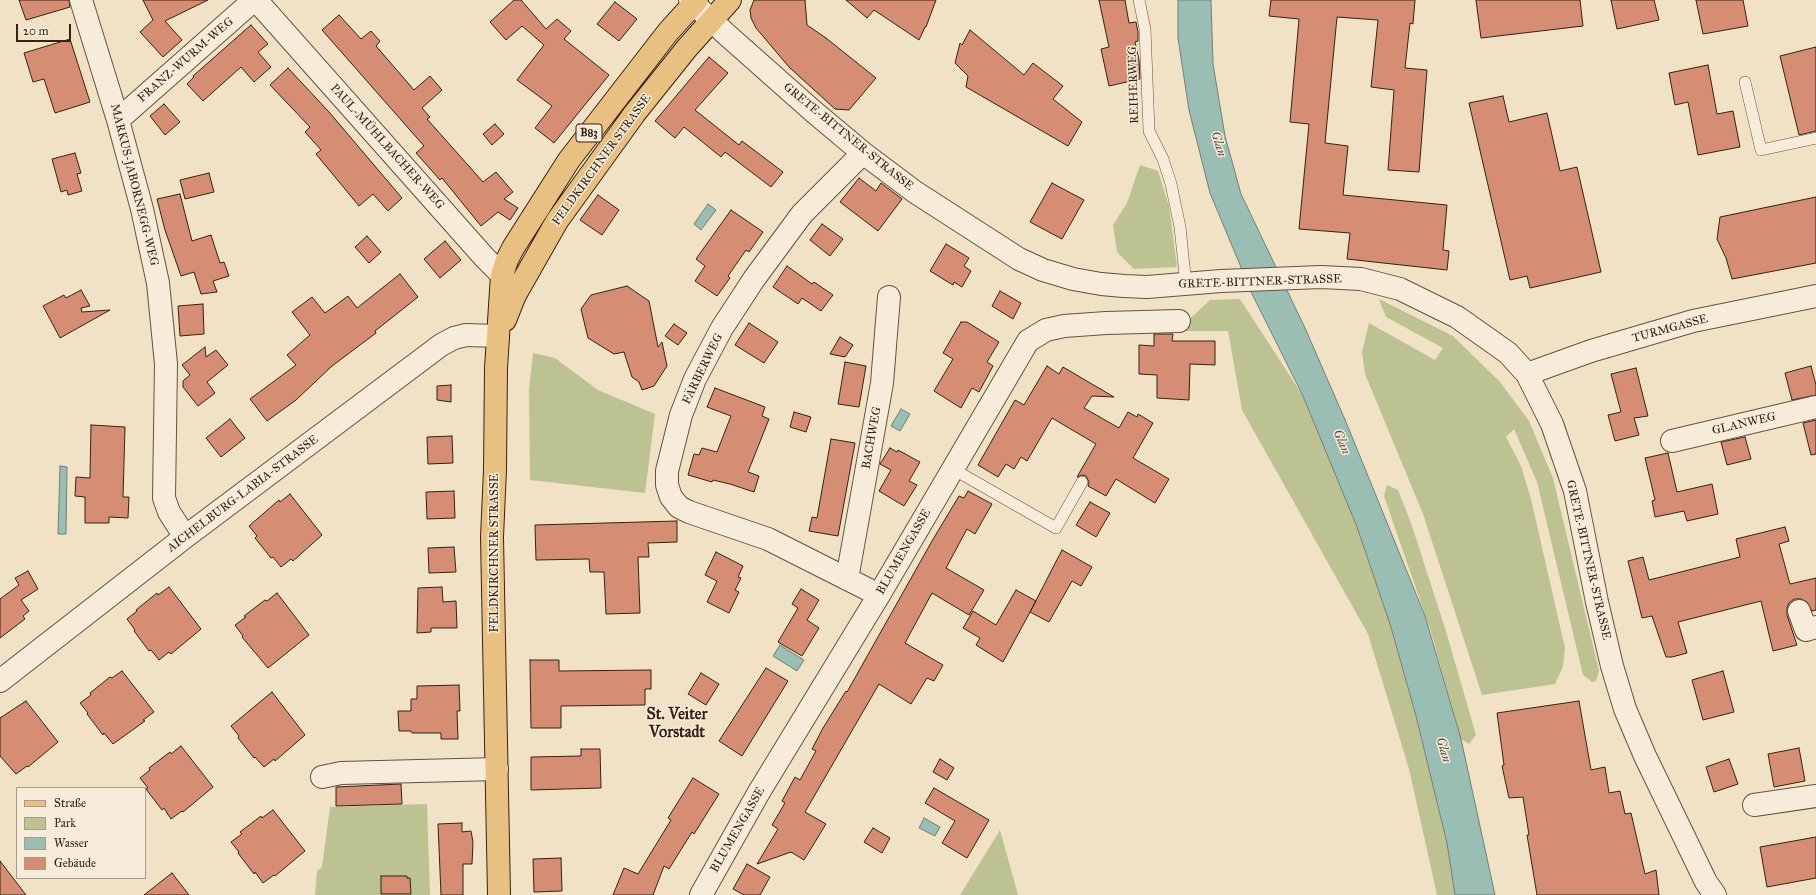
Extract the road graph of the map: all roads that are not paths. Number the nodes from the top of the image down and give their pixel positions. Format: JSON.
{"nodes":[{"id":1,"x":81,"y":0,"type":"edge"},
{"id":2,"x":255,"y":0,"type":"edge"},
{"id":3,"x":730,"y":0,"type":"edge"},
{"id":4,"x":1139,"y":0,"type":"edge"},
{"id":5,"x":693,"y":1,"type":"edge"},
{"id":6,"x":711,"y":20,"type":"junction"},
{"id":7,"x":1745,"y":82,"type":"dead end"},
{"id":8,"x":118,"y":120,"type":"junction"},
{"id":9,"x":1816,"y":138,"type":"edge"},
{"id":10,"x":863,"y":153,"type":"junction"},
{"id":11,"x":502,"y":275,"type":"junction"},
{"id":12,"x":1186,"y":284,"type":"junction"},
{"id":13,"x":515,"y":295,"type":"junction"},
{"id":14,"x":1816,"y":296,"type":"edge"},
{"id":15,"x":889,"y":297,"type":"dead end"},
{"id":16,"x":1179,"y":321,"type":"dead end"},
{"id":17,"x":498,"y":336,"type":"junction"},
{"id":18,"x":1527,"y":374,"type":"junction"},
{"id":19,"x":1816,"y":407,"type":"edge"},
{"id":20,"x":1672,"y":441,"type":"dead end"},
{"id":21,"x":953,"y":468,"type":"junction"},
{"id":22,"x":1082,"y":482,"type":"dead end"},
{"id":23,"x":185,"y":537,"type":"junction"},
{"id":24,"x":847,"y":578,"type":"junction"},
{"id":25,"x":879,"y":595,"type":"junction"},
{"id":26,"x":1799,"y":611,"type":"dead end"},
{"id":27,"x":1816,"y":627,"type":"edge"},
{"id":28,"x":0,"y":681,"type":"edge"},
{"id":29,"x":497,"y":769,"type":"junction"},
{"id":30,"x":322,"y":778,"type":"dead end"},
{"id":31,"x":1816,"y":796,"type":"edge"},
{"id":32,"x":1754,"y":805,"type":"dead end"},
{"id":33,"x":499,"y":895,"type":"edge"},
{"id":34,"x":701,"y":895,"type":"edge"},
{"id":35,"x":1714,"y":895,"type":"edge"}],
"edges":[{"from":1,"to":8,"type":"street","name":"MARKUS-JABORNEGG-WEG"},
{"from":2,"to":8,"type":"street","name":"FRANZ-WURM-WEG"},
{"from":2,"to":11,"type":"street","name":"PAUL-MÜHLBACHER-WEG"},
{"from":3,"to":6,"type":"main road","name":"FELDKIRCHNER STRASSE","number":"B83"},
{"from":4,"to":12,"type":"lane","name":"REIHERWEG"},
{"from":5,"to":6,"type":"street","name":"GRETE-BITTNER-STRASSE"},
{"from":5,"to":11,"type":"main road","name":"FELDKIRCHNER STRASSE","number":"B83"},
{"from":6,"to":10,"type":"street","name":"GRETE-BITTNER-STRASSE"},
{"from":6,"to":13,"type":"main road","name":"FELDKIRCHNER STRASSE","number":"B83"},
{"from":7,"to":9,"type":"lane"},
{"from":8,"to":23,"type":"street","name":"MARKUS-JABORNEGG-WEG"},
{"from":10,"to":12,"type":"street","name":"GRETE-BITTNER-STRASSE"},
{"from":10,"to":24,"type":"street","name":"FÄRBERWEG"},
{"from":11,"to":13,"type":"street","name":"PAUL-MÜHLBACHER-WEG"},
{"from":11,"to":17,"type":"main road","name":"FELDKIRCHNER STRASSE","number":"B83"},
{"from":12,"to":18,"type":"street","name":"GRETE-BITTNER-STRASSE"},
{"from":13,"to":17,"type":"main road","name":"FELDKIRCHNER STRASSE","number":"B83"},
{"from":14,"to":18,"type":"street","name":"TURMGASSE"},
{"from":15,"to":24,"type":"street","name":"BACHWEG"},
{"from":16,"to":21,"type":"street","name":"BLUMENGASSE"},
{"from":17,"to":23,"type":"street","name":"AICHELBURG-LABIA-STRASSE"},
{"from":17,"to":29,"type":"main road","name":"FELDKIRCHNER STRASSE"},
{"from":18,"to":35,"type":"street","name":"GRETE-BITTNER-STRASSE"},
{"from":19,"to":20,"type":"street","name":"GLANWEG"},
{"from":21,"to":22,"type":"lane"},
{"from":21,"to":25,"type":"street","name":"BLUMENGASSE"},
{"from":23,"to":28,"type":"street","name":"AICHELBURG-LABIA-STRASSE"},
{"from":24,"to":25,"type":"street","name":"FÄRBERWEG"},
{"from":25,"to":34,"type":"street","name":"BLUMENGASSE"},
{"from":26,"to":27,"type":"street"},
{"from":29,"to":30,"type":"street"},
{"from":29,"to":33,"type":"main road","name":"FELDKIRCHNER STRASSE"},
{"from":31,"to":32,"type":"street"}]}
